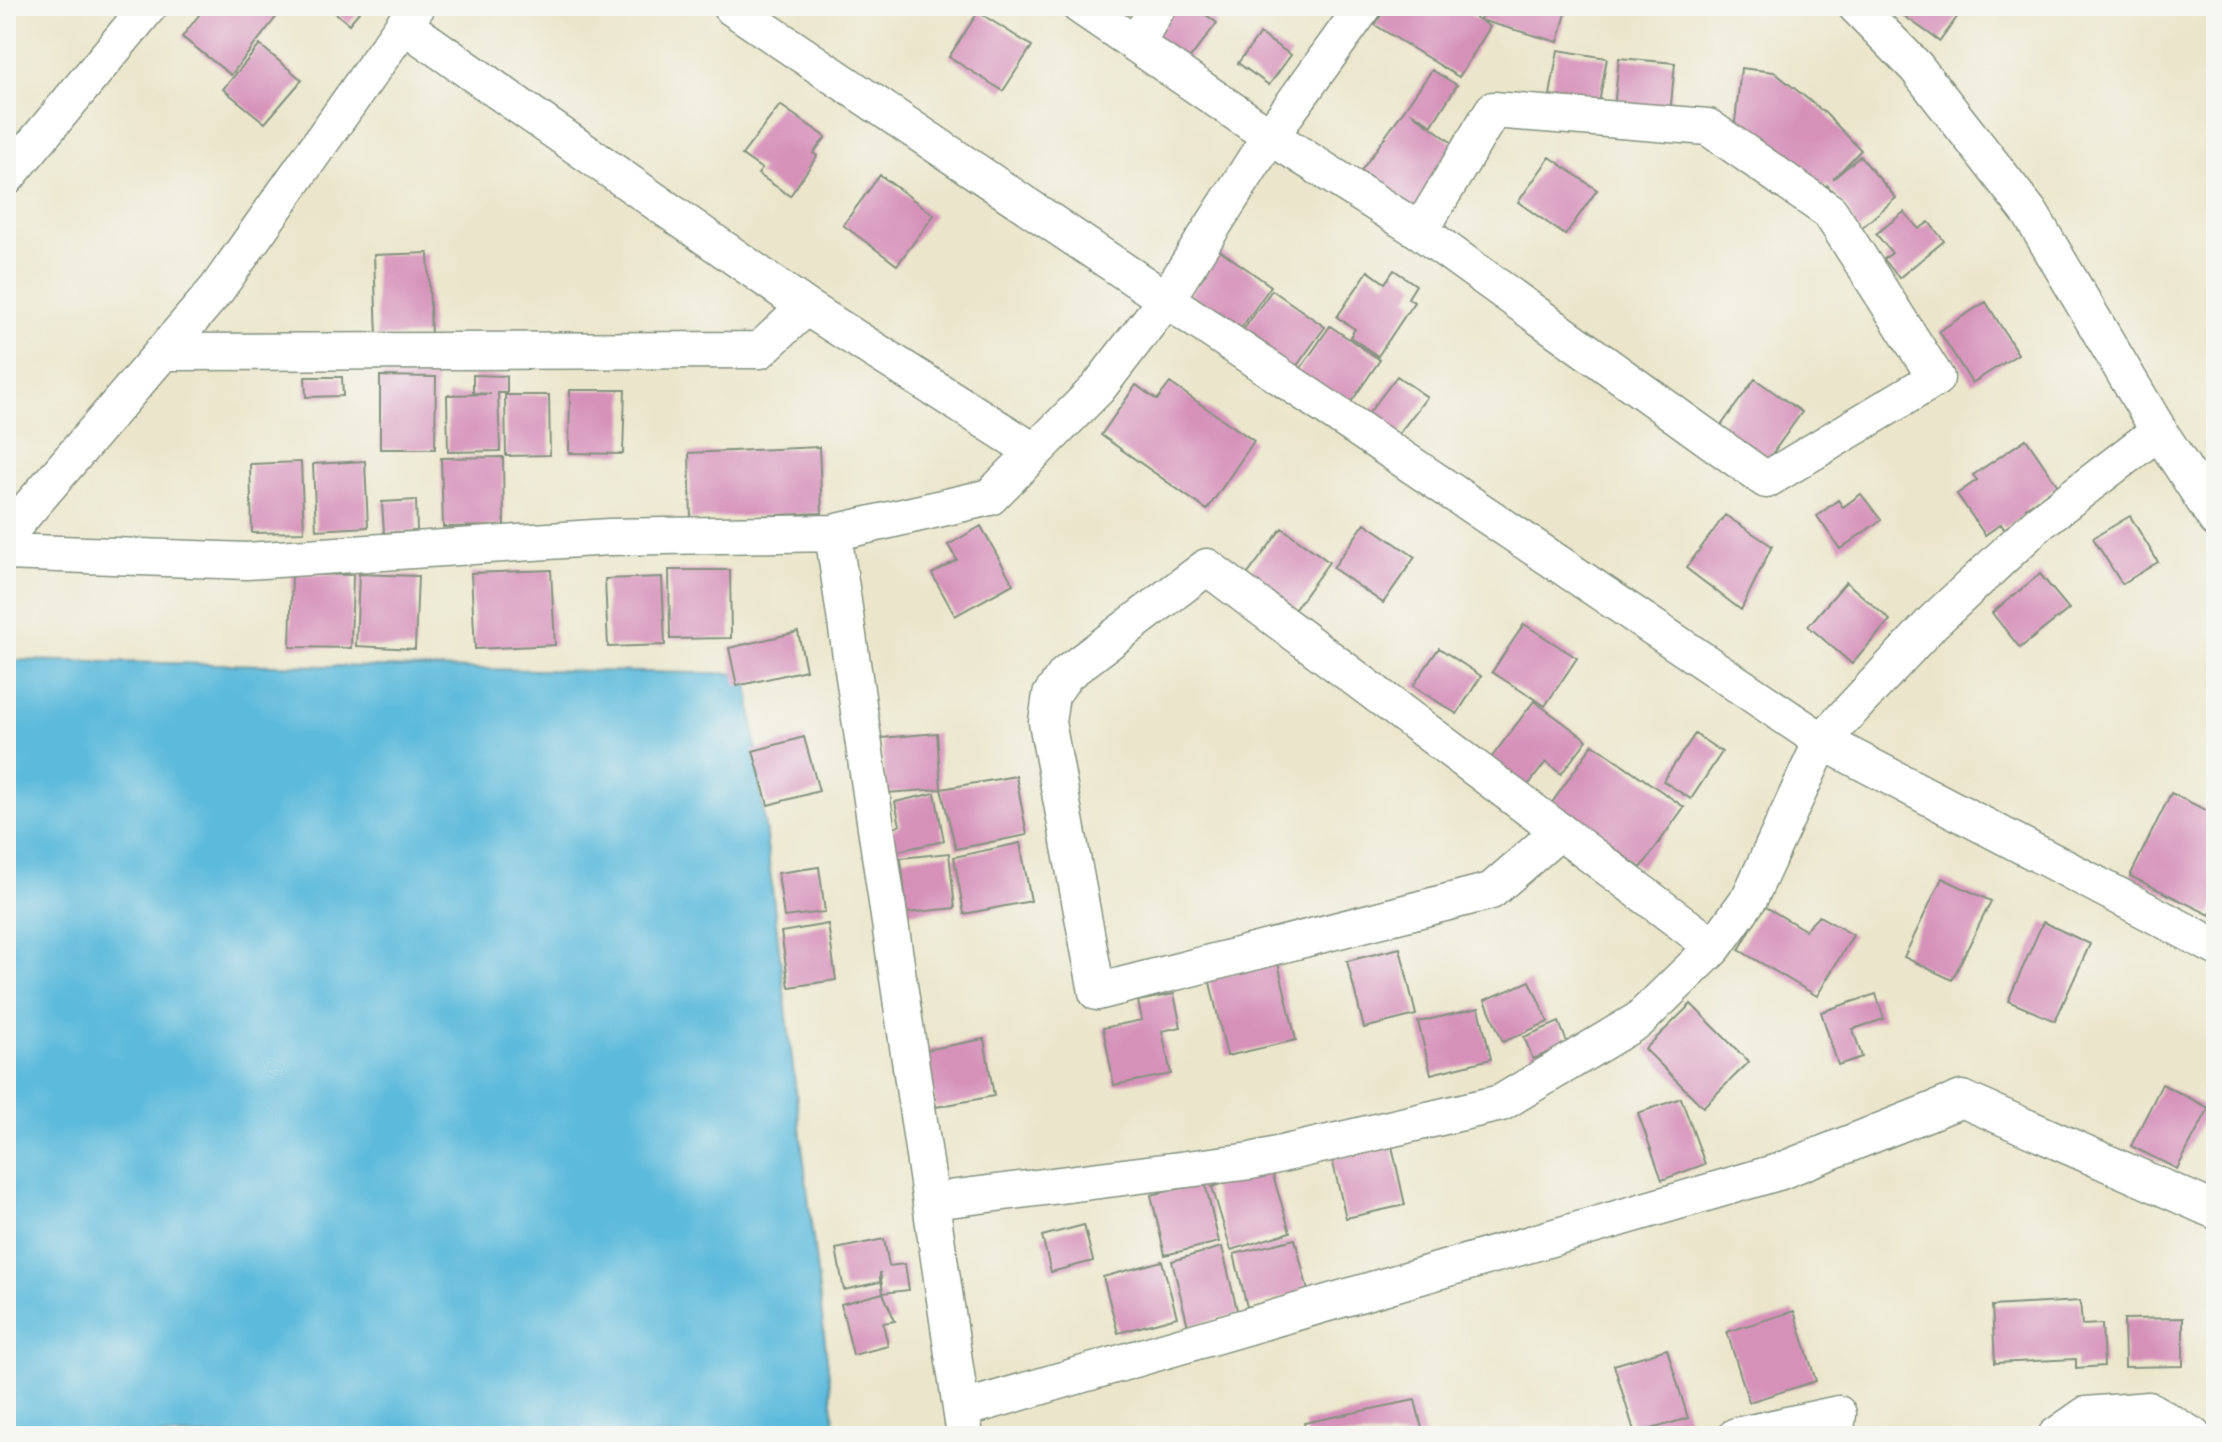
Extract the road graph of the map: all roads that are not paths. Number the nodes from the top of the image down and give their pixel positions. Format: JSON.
{"nodes":[{"id":1,"x":149,"y":6,"type":"edge"},
{"id":2,"x":730,"y":6,"type":"edge"},
{"id":3,"x":1080,"y":6,"type":"edge"},
{"id":4,"x":1158,"y":6,"type":"edge"},
{"id":5,"x":1364,"y":6,"type":"edge"},
{"id":6,"x":1856,"y":6,"type":"edge"},
{"id":7,"x":411,"y":15,"type":"edge"},
{"id":8,"x":1137,"y":42,"type":"junction"},
{"id":9,"x":1270,"y":136,"type":"junction"},
{"id":10,"x":6,"y":178,"type":"edge"},
{"id":11,"x":1420,"y":231,"type":"junction"},
{"id":12,"x":1165,"y":301,"type":"junction"},
{"id":13,"x":806,"y":307,"type":"junction"},
{"id":14,"x":162,"y":352,"type":"junction"},
{"id":15,"x":2159,"y":431,"type":"junction"},
{"id":16,"x":1035,"y":452,"type":"junction"},
{"id":17,"x":2216,"y":519,"type":"edge"},
{"id":18,"x":833,"y":533,"type":"junction"},
{"id":19,"x":6,"y":535,"type":"edge"},
{"id":20,"x":6,"y":552,"type":"edge"},
{"id":21,"x":1822,"y":741,"type":"junction"},
{"id":22,"x":1560,"y":831,"type":"junction"},
{"id":23,"x":1714,"y":947,"type":"junction"},
{"id":24,"x":2216,"y":947,"type":"edge"},
{"id":25,"x":933,"y":1201,"type":"junction"},
{"id":26,"x":2216,"y":1211,"type":"edge"},
{"id":27,"x":964,"y":1422,"type":"edge"},
{"id":28,"x":1736,"y":1436,"type":"edge"},
{"id":29,"x":1835,"y":1436,"type":"edge"},
{"id":30,"x":2056,"y":1436,"type":"edge"},
{"id":31,"x":2193,"y":1436,"type":"edge"}],
"edges":[{"from":1,"to":10,"type":"street"},
{"from":2,"to":12,"type":"street"},
{"from":3,"to":8,"type":"street"},
{"from":4,"to":8,"type":"street"},
{"from":5,"to":9,"type":"street"},
{"from":6,"to":15,"type":"street"},
{"from":7,"to":13,"type":"street"},
{"from":7,"to":14,"type":"street"},
{"from":8,"to":9,"type":"street"},
{"from":9,"to":11,"type":"street"},
{"from":9,"to":12,"type":"street"},
{"from":11,"to":11,"type":"street"},
{"from":12,"to":16,"type":"street"},
{"from":12,"to":21,"type":"street"},
{"from":13,"to":14,"type":"street"},
{"from":13,"to":16,"type":"street"},
{"from":14,"to":19,"type":"street"},
{"from":15,"to":17,"type":"street"},
{"from":15,"to":21,"type":"street"},
{"from":16,"to":18,"type":"street"},
{"from":18,"to":20,"type":"street"},
{"from":18,"to":25,"type":"street"},
{"from":21,"to":23,"type":"street"},
{"from":21,"to":24,"type":"street"},
{"from":22,"to":22,"type":"street"},
{"from":22,"to":23,"type":"street"},
{"from":23,"to":25,"type":"street"},
{"from":25,"to":27,"type":"street"},
{"from":26,"to":27,"type":"street"},
{"from":28,"to":29,"type":"street"},
{"from":30,"to":31,"type":"street"}]}
